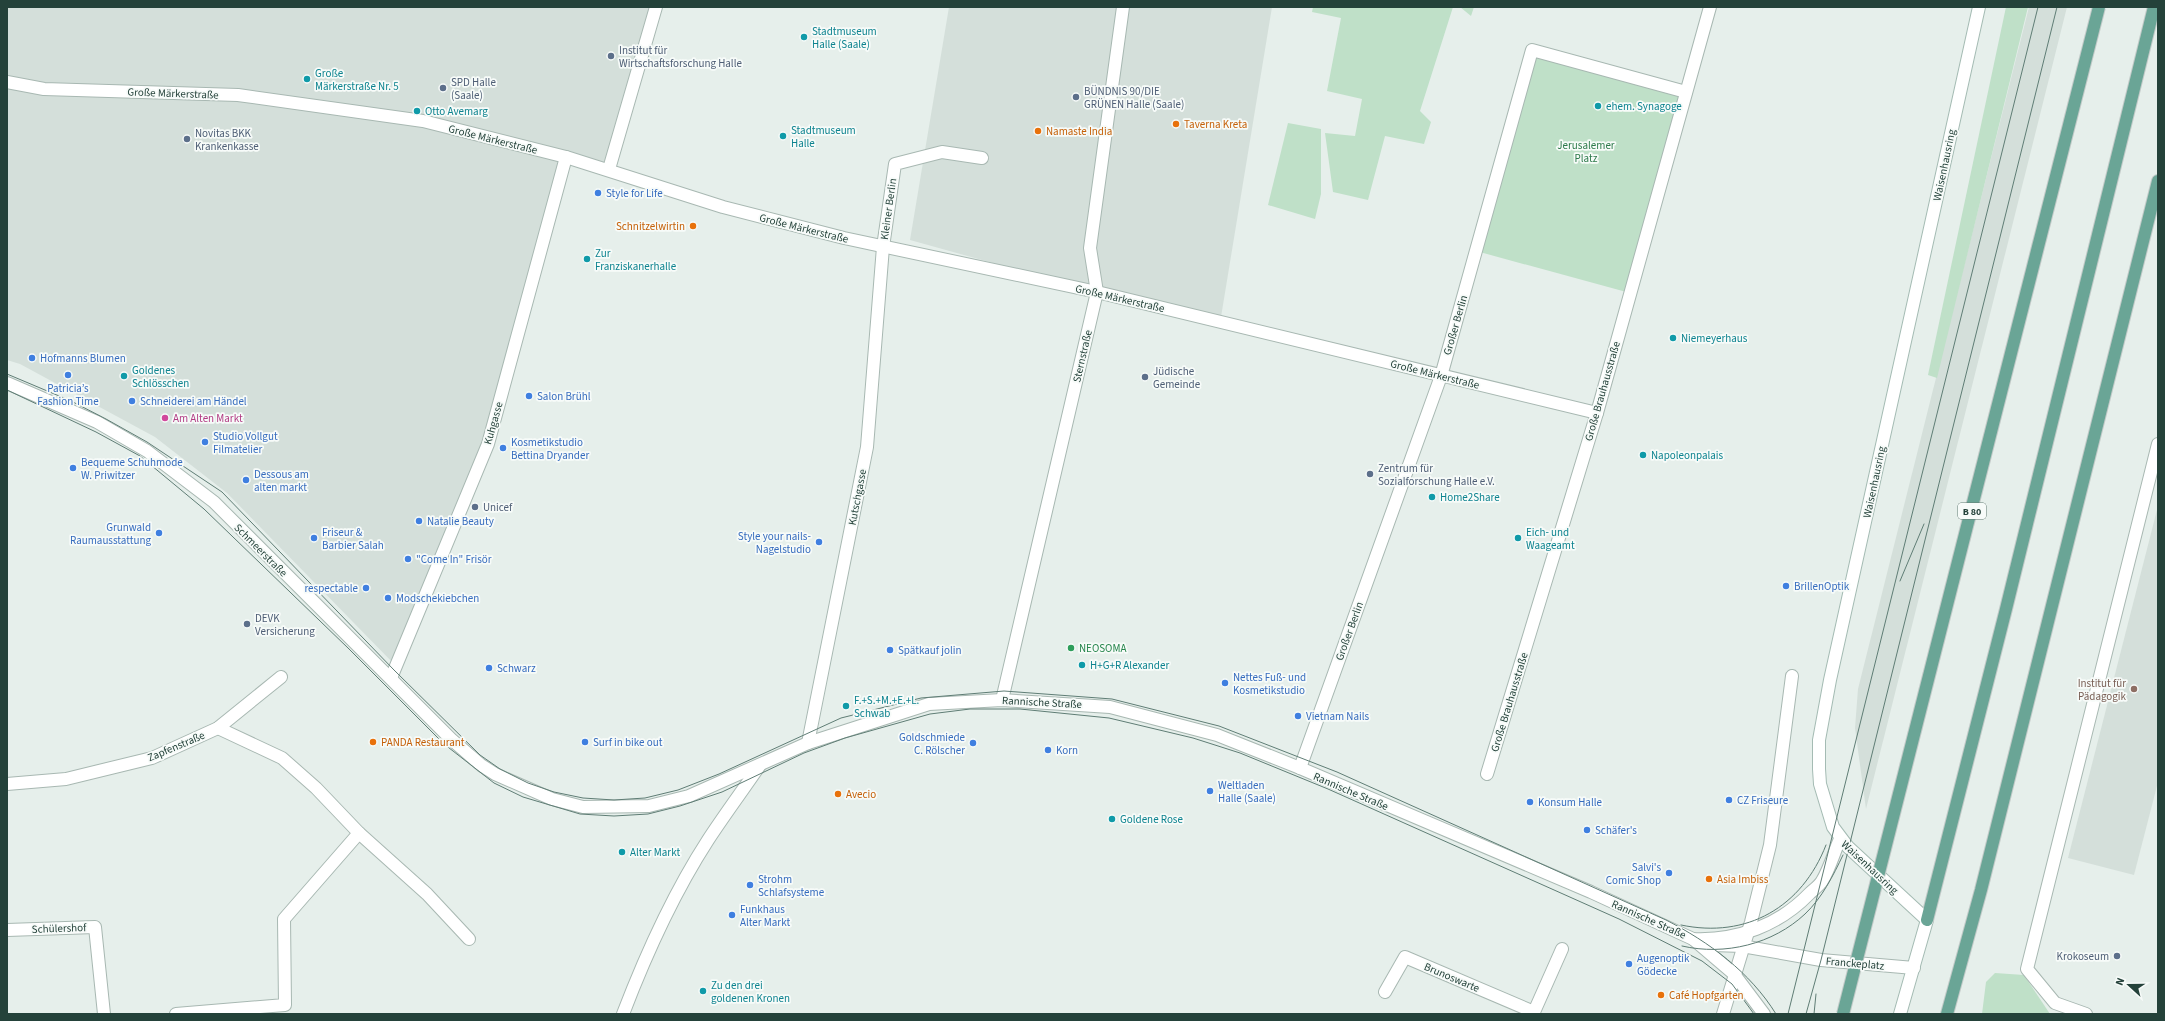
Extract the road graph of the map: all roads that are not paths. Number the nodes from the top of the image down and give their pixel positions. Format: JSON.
{"nodes":[{"id":1,"x":656,"y":7,"type":"edge"},
{"id":2,"x":1123,"y":7,"type":"edge"},
{"id":3,"x":1710,"y":7,"type":"edge"},
{"id":4,"x":1979,"y":7,"type":"edge"},
{"id":5,"x":2099,"y":7,"type":"edge"},
{"id":6,"x":2154,"y":7,"type":"edge"},
{"id":7,"x":7,"y":82,"type":"edge"},
{"id":8,"x":1686,"y":92,"type":"junction"},
{"id":9,"x":566,"y":157,"type":"junction"},
{"id":10,"x":982,"y":158,"type":"dead end"},
{"id":11,"x":609,"y":170,"type":"junction"},
{"id":12,"x":2158,"y":182,"type":"edge"},
{"id":13,"x":883,"y":247,"type":"junction"},
{"id":14,"x":1097,"y":292,"type":"junction"},
{"id":15,"x":1441,"y":376,"type":"junction"},
{"id":16,"x":7,"y":383,"type":"edge"},
{"id":17,"x":1597,"y":413,"type":"junction"},
{"id":18,"x":2158,"y":444,"type":"edge"},
{"id":19,"x":1792,"y":676,"type":"dead end"},
{"id":20,"x":281,"y":677,"type":"dead end"},
{"id":21,"x":391,"y":678,"type":"junction"},
{"id":22,"x":1002,"y":700,"type":"junction"},
{"id":23,"x":218,"y":728,"type":"junction"},
{"id":24,"x":808,"y":743,"type":"junction"},
{"id":25,"x":760,"y":765,"type":"junction"},
{"id":26,"x":1300,"y":768,"type":"junction"},
{"id":27,"x":1487,"y":774,"type":"dead end"},
{"id":28,"x":7,"y":784,"type":"edge"},
{"id":29,"x":359,"y":833,"type":"junction"},
{"id":30,"x":1840,"y":838,"type":"junction"},
{"id":31,"x":1927,"y":920,"type":"junction"},
{"id":32,"x":7,"y":930,"type":"edge"},
{"id":33,"x":1746,"y":933,"type":"junction"},
{"id":34,"x":469,"y":938,"type":"dead end"},
{"id":35,"x":1693,"y":939,"type":"junction"},
{"id":36,"x":1742,"y":946,"type":"junction"},
{"id":37,"x":1562,"y":949,"type":"dead end"},
{"id":38,"x":1914,"y":968,"type":"junction"},
{"id":39,"x":1734,"y":974,"type":"junction"},
{"id":40,"x":1386,"y":992,"type":"dead end"},
{"id":41,"x":1534,"y":1013,"type":"edge"},
{"id":42,"x":104,"y":1014,"type":"edge"},
{"id":43,"x":176,"y":1014,"type":"edge"},
{"id":44,"x":623,"y":1014,"type":"edge"},
{"id":45,"x":1723,"y":1014,"type":"edge"},
{"id":46,"x":1764,"y":1014,"type":"edge"},
{"id":47,"x":1843,"y":1014,"type":"edge"},
{"id":48,"x":1900,"y":1014,"type":"edge"},
{"id":49,"x":1947,"y":1014,"type":"edge"},
{"id":50,"x":2086,"y":1014,"type":"edge"}],
"edges":[{"from":1,"to":11,"type":"street"},
{"from":2,"to":14,"type":"street","name":"Sternstraße"},
{"from":3,"to":8,"type":"street","name":"Große Brauhausstraße"},
{"from":4,"to":30,"type":"street","name":"Waisenhausring"},
{"from":5,"to":47,"type":"main road","number":"B 80","bridge":true},
{"from":6,"to":31,"type":"main road"},
{"from":7,"to":9,"type":"street","name":"Große Märkerstraße"},
{"from":8,"to":15,"type":"street","name":"Großer Berlin"},
{"from":8,"to":17,"type":"street","name":"Große Brauhausstraße"},
{"from":9,"to":11,"type":"street","name":"Große Märkerstraße"},
{"from":9,"to":21,"type":"street","name":"Kuhgasse"},
{"from":10,"to":13,"type":"street","name":"Kleiner Berlin"},
{"from":11,"to":13,"type":"street","name":"Große Märkerstraße"},
{"from":12,"to":49,"type":"main road"},
{"from":13,"to":14,"type":"street","name":"Große Märkerstraße"},
{"from":13,"to":24,"type":"street","name":"Kutschgasse"},
{"from":14,"to":15,"type":"street","name":"Große Märkerstraße"},
{"from":14,"to":22,"type":"street","name":"Sternstraße"},
{"from":15,"to":17,"type":"street","name":"Große Märkerstraße"},
{"from":15,"to":26,"type":"street","name":"Großer Berlin"},
{"from":16,"to":21,"type":"street","name":"Schmeerstraße"},
{"from":17,"to":27,"type":"street","name":"Große Brauhausstraße"},
{"from":18,"to":50,"type":"street"},
{"from":19,"to":33,"type":"street"},
{"from":20,"to":23,"type":"street","name":"Zapfenstraße"},
{"from":21,"to":25,"type":"street","name":"Schmeerstraße"},
{"from":22,"to":24,"type":"street","name":"Rannische Straße"},
{"from":22,"to":26,"type":"street","name":"Rannische Straße"},
{"from":23,"to":28,"type":"street","name":"Zapfenstraße"},
{"from":23,"to":29,"type":"street"},
{"from":24,"to":25,"type":"street"},
{"from":25,"to":44,"type":"street"},
{"from":26,"to":35,"type":"street","name":"Rannische Straße"},
{"from":29,"to":34,"type":"street"},
{"from":29,"to":43,"type":"street"},
{"from":30,"to":31,"type":"street","name":"Waisenhausring"},
{"from":30,"to":33,"type":"street","name":"Rannische Straße"},
{"from":31,"to":38,"type":"street"},
{"from":32,"to":42,"type":"street","name":"Schülershof"},
{"from":33,"to":35,"type":"street","name":"Rannische Straße"},
{"from":33,"to":36,"type":"street"},
{"from":35,"to":36,"type":"street","name":"Franckeplatz"},
{"from":35,"to":39,"type":"street"},
{"from":36,"to":38,"type":"street","name":"Franckeplatz"},
{"from":36,"to":39,"type":"street"},
{"from":37,"to":41,"type":"street"},
{"from":38,"to":48,"type":"street"},
{"from":39,"to":45,"type":"street"},
{"from":39,"to":46,"type":"street"},
{"from":40,"to":41,"type":"street","name":"Brunoswarte"}]}
